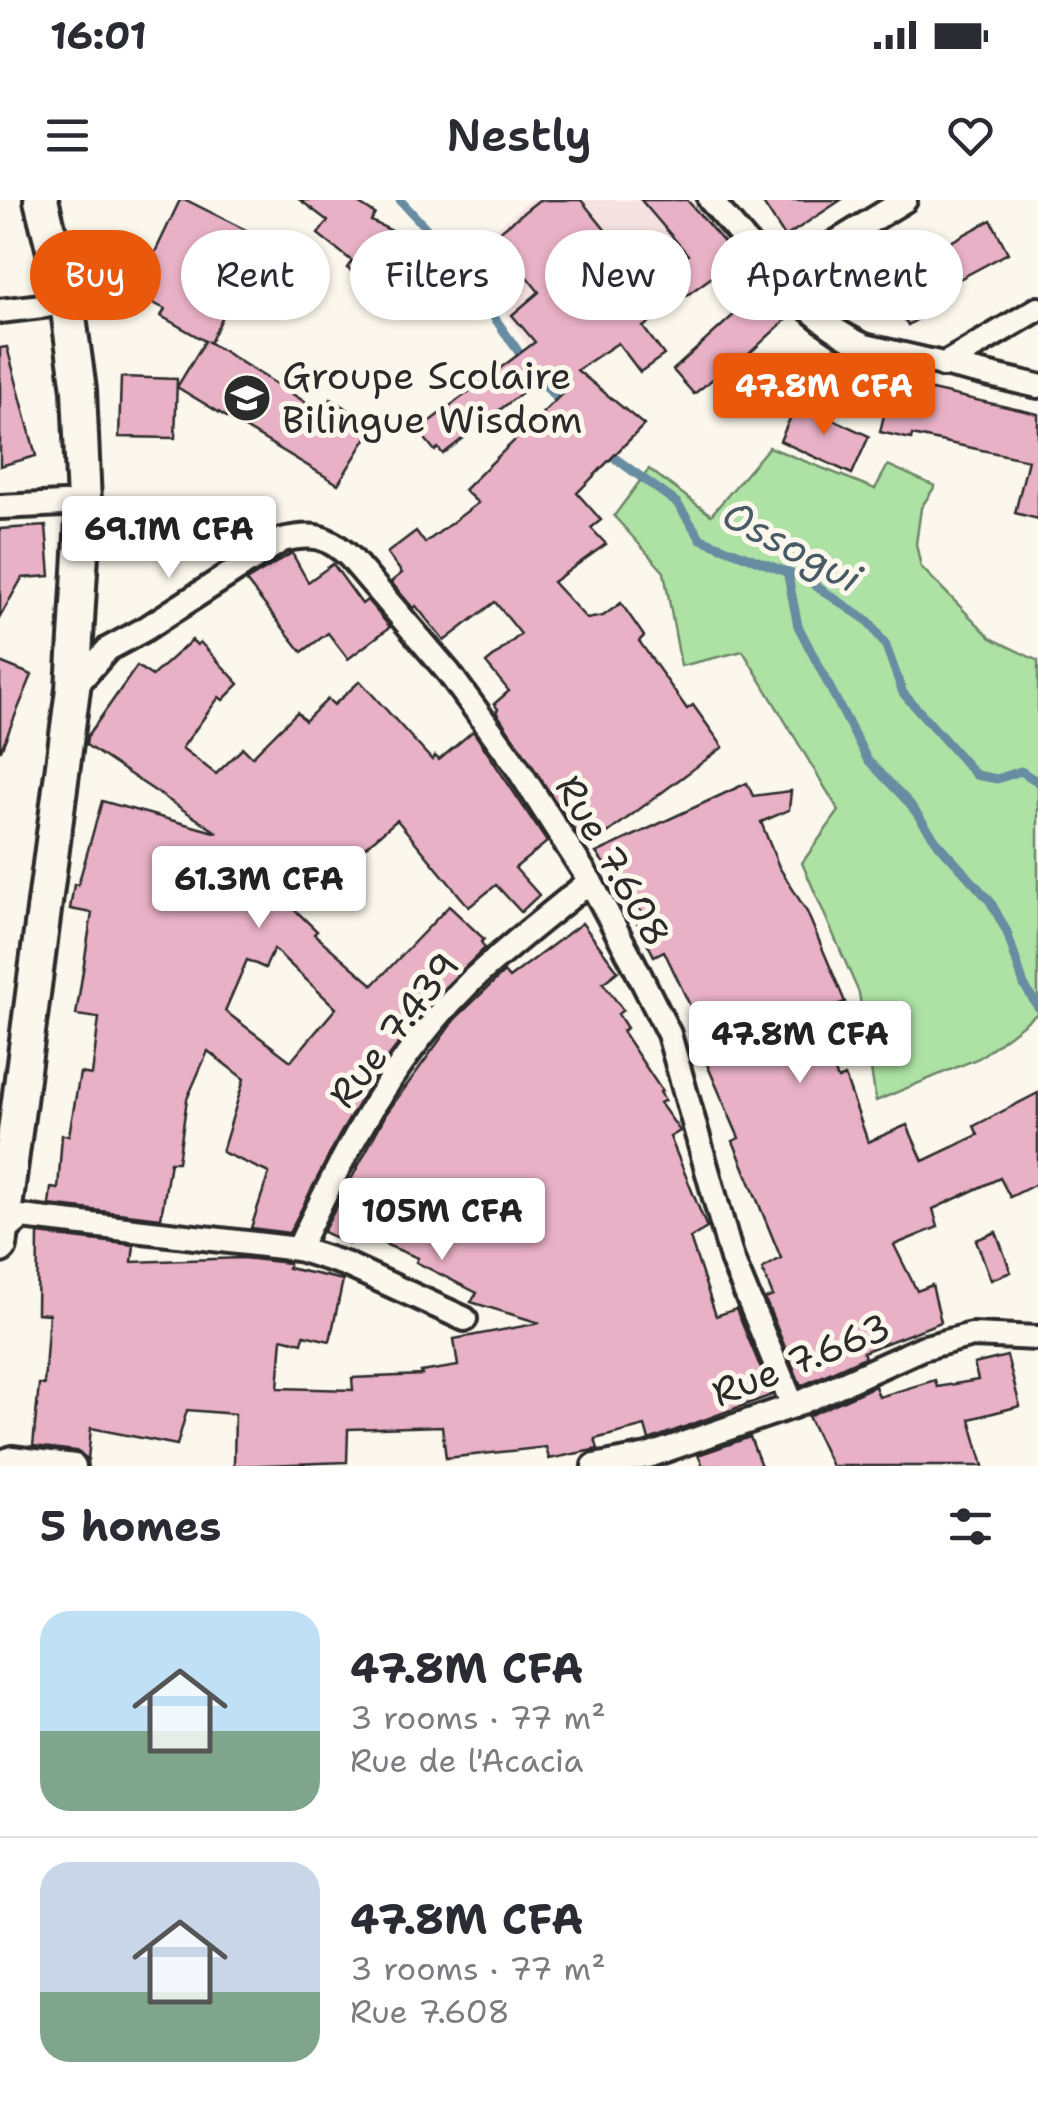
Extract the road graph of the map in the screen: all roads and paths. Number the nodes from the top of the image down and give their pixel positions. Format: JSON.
{"nodes":[{"id":1,"x":40,"y":200,"type":"edge"},
{"id":2,"x":710,"y":200,"type":"edge"},
{"id":3,"x":904,"y":200,"type":"edge"},
{"id":4,"x":48,"y":230,"type":"edge"},
{"id":5,"x":737,"y":230,"type":"edge"},
{"id":6,"x":856,"y":230,"type":"edge"},
{"id":7,"x":30,"y":307,"type":"edge"},
{"id":8,"x":1038,"y":309,"type":"edge"},
{"id":9,"x":0,"y":311,"type":"edge"},
{"id":10,"x":69,"y":320,"type":"edge"},
{"id":11,"x":824,"y":320,"type":"edge"},
{"id":12,"x":943,"y":365,"type":"junction"},
{"id":13,"x":1038,"y":386,"type":"edge"},
{"id":14,"x":84,"y":504,"type":"junction"},
{"id":15,"x":0,"y":508,"type":"edge"},
{"id":16,"x":73,"y":690,"type":"junction"},
{"id":17,"x":590,"y":882,"type":"junction"},
{"id":18,"x":0,"y":1236,"type":"edge"},
{"id":19,"x":0,"y":1246,"type":"edge"},
{"id":20,"x":298,"y":1249,"type":"junction"},
{"id":21,"x":465,"y":1320,"type":"dead end"},
{"id":22,"x":1038,"y":1338,"type":"edge"},
{"id":23,"x":793,"y":1406,"type":"junction"},
{"id":24,"x":0,"y":1464,"type":"edge"},
{"id":25,"x":74,"y":1466,"type":"edge"},
{"id":26,"x":594,"y":1466,"type":"edge"}],
"edges":[{"from":1,"to":4,"type":"main road"},
{"from":2,"to":5,"type":"street"},
{"from":3,"to":6,"type":"street"},
{"from":7,"to":9,"type":"street"},
{"from":8,"to":12,"type":"street"},
{"from":10,"to":14,"type":"main road"},
{"from":11,"to":12,"type":"street"},
{"from":12,"to":13,"type":"street"},
{"from":14,"to":15,"type":"street"},
{"from":14,"to":16,"type":"main road"},
{"from":16,"to":17,"type":"street","name":"Rue 7.608"},
{"from":16,"to":18,"type":"main road"},
{"from":17,"to":20,"type":"street","name":"Rue 7.439"},
{"from":17,"to":23,"type":"street","name":"Rue 7.608"},
{"from":18,"to":19,"type":"main road"},
{"from":18,"to":20,"type":"street"},
{"from":20,"to":21,"type":"street"},
{"from":22,"to":23,"type":"street","name":"Rue 7.663"},
{"from":23,"to":26,"type":"street","name":"Rue 7.663"},
{"from":24,"to":25,"type":"street"}]}
